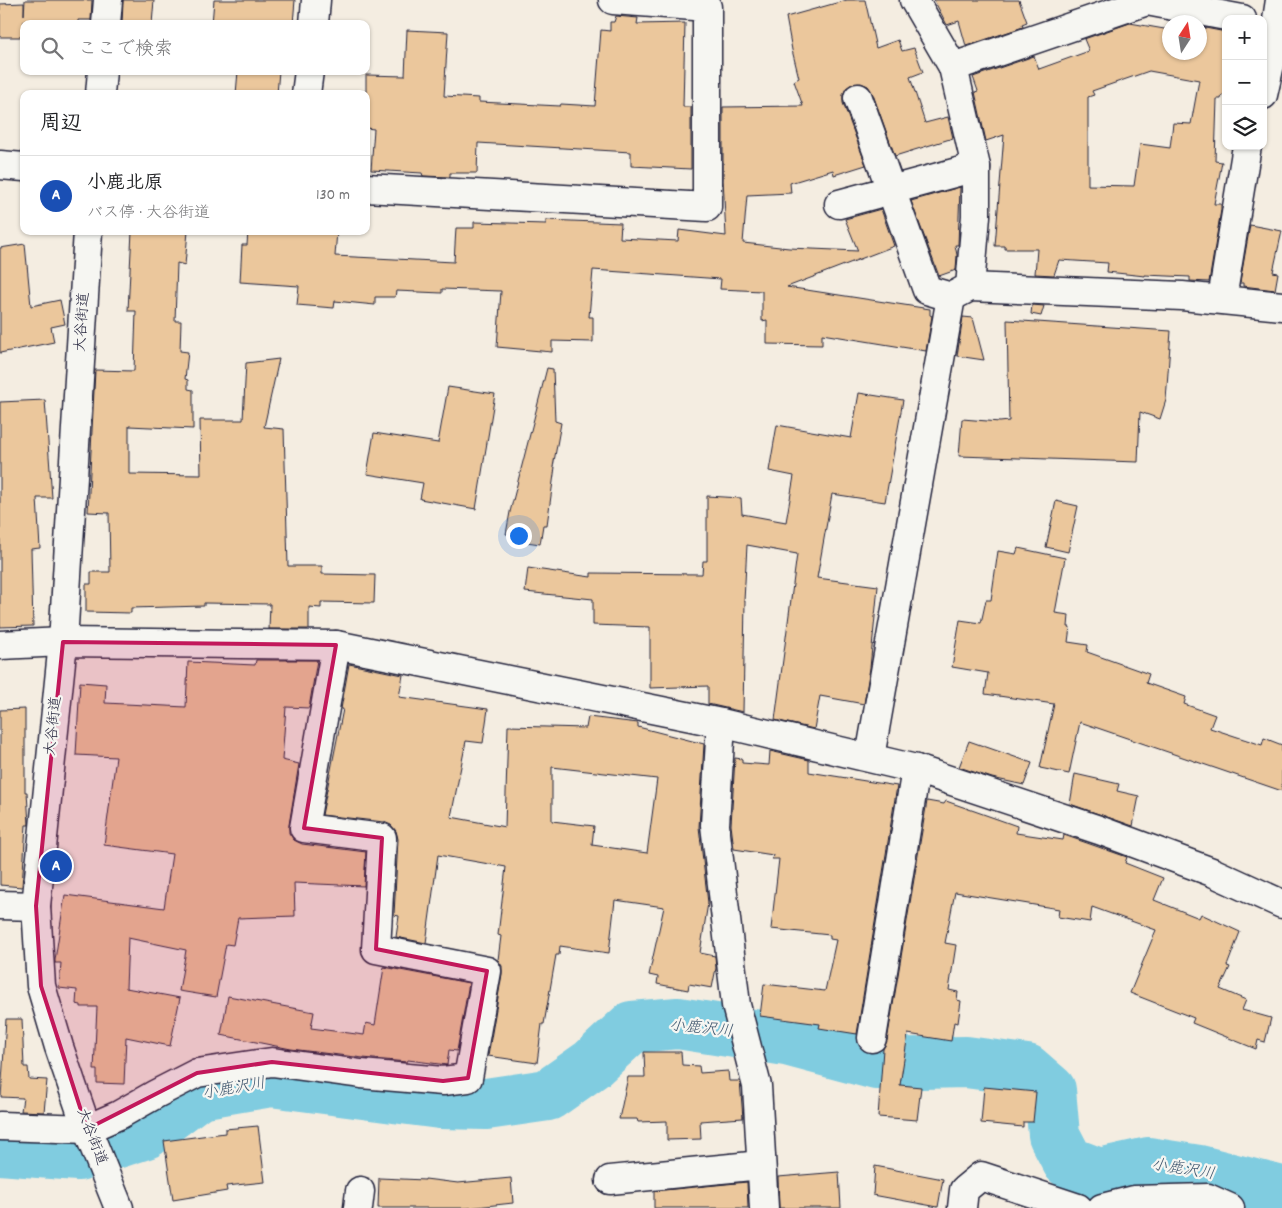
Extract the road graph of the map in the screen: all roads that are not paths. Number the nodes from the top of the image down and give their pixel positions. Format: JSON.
{"nodes":[{"id":1,"x":108,"y":0,"type":"edge"},
{"id":2,"x":316,"y":0,"type":"edge"},
{"id":3,"x":613,"y":0,"type":"edge"},
{"id":4,"x":914,"y":0,"type":"edge"},
{"id":5,"x":1222,"y":15,"type":"edge"},
{"id":6,"x":1273,"y":16,"type":"edge"},
{"id":7,"x":106,"y":20,"type":"edge"},
{"id":8,"x":314,"y":20,"type":"edge"},
{"id":9,"x":1276,"y":61,"type":"edge"},
{"id":10,"x":953,"y":67,"type":"junction"},
{"id":11,"x":102,"y":75,"type":"edge"},
{"id":12,"x":308,"y":75,"type":"edge"},
{"id":13,"x":1267,"y":85,"type":"edge"},
{"id":14,"x":100,"y":90,"type":"edge"},
{"id":15,"x":307,"y":90,"type":"edge"},
{"id":16,"x":858,"y":98,"type":"dead end"},
{"id":17,"x":1246,"y":150,"type":"edge"},
{"id":18,"x":0,"y":165,"type":"edge"},
{"id":19,"x":976,"y":167,"type":"junction"},
{"id":20,"x":20,"y":168,"type":"edge"},
{"id":21,"x":370,"y":188,"type":"edge"},
{"id":22,"x":891,"y":190,"type":"junction"},
{"id":23,"x":840,"y":204,"type":"dead end"},
{"id":24,"x":88,"y":235,"type":"edge"},
{"id":25,"x":960,"y":292,"type":"junction"},
{"id":26,"x":1222,"y":299,"type":"junction"},
{"id":27,"x":1282,"y":306,"type":"edge"},
{"id":28,"x":63,"y":642,"type":"junction"},
{"id":29,"x":336,"y":644,"type":"junction"},
{"id":30,"x":0,"y":646,"type":"edge"},
{"id":31,"x":721,"y":723,"type":"junction"},
{"id":32,"x":870,"y":757,"type":"junction"},
{"id":33,"x":916,"y":769,"type":"junction"},
{"id":34,"x":1282,"y":904,"type":"edge"},
{"id":35,"x":0,"y":905,"type":"edge"},
{"id":36,"x":36,"y":906,"type":"junction"},
{"id":37,"x":872,"y":1038,"type":"dead end"},
{"id":38,"x":0,"y":1126,"type":"edge"},
{"id":39,"x":87,"y":1129,"type":"junction"},
{"id":40,"x":761,"y":1165,"type":"junction"},
{"id":41,"x":610,"y":1180,"type":"dead end"},
{"id":42,"x":1133,"y":1204,"type":"edge"},
{"id":43,"x":119,"y":1208,"type":"edge"},
{"id":44,"x":764,"y":1208,"type":"edge"},
{"id":45,"x":962,"y":1208,"type":"edge"},
{"id":46,"x":1078,"y":1208,"type":"edge"},
{"id":47,"x":1102,"y":1208,"type":"edge"},
{"id":48,"x":1230,"y":1208,"type":"edge"}],
"edges":[{"from":1,"to":7,"type":"street"},
{"from":2,"to":8,"type":"street"},
{"from":3,"to":21,"type":"street"},
{"from":4,"to":10,"type":"street"},
{"from":5,"to":10,"type":"street"},
{"from":6,"to":9,"type":"street"},
{"from":9,"to":13,"type":"street"},
{"from":10,"to":19,"type":"street"},
{"from":11,"to":14,"type":"street"},
{"from":12,"to":15,"type":"street"},
{"from":16,"to":22,"type":"street"},
{"from":17,"to":26,"type":"street"},
{"from":18,"to":20,"type":"street"},
{"from":19,"to":22,"type":"street"},
{"from":19,"to":25,"type":"street"},
{"from":22,"to":23,"type":"street"},
{"from":22,"to":25,"type":"street"},
{"from":24,"to":28,"type":"street","name":"大谷街道"},
{"from":25,"to":26,"type":"street"},
{"from":25,"to":32,"type":"street"},
{"from":26,"to":27,"type":"street"},
{"from":28,"to":29,"type":"street"},
{"from":28,"to":30,"type":"street"},
{"from":28,"to":36,"type":"street","name":"大谷街道"},
{"from":29,"to":31,"type":"street"},
{"from":29,"to":39,"type":"street"},
{"from":31,"to":32,"type":"street"},
{"from":31,"to":40,"type":"street"},
{"from":32,"to":33,"type":"street"},
{"from":33,"to":34,"type":"street"},
{"from":33,"to":37,"type":"street"},
{"from":35,"to":36,"type":"street"},
{"from":36,"to":39,"type":"street","name":"大谷街道"},
{"from":38,"to":39,"type":"street"},
{"from":39,"to":43,"type":"street","name":"大谷街道"},
{"from":40,"to":41,"type":"street"},
{"from":40,"to":44,"type":"street"},
{"from":42,"to":47,"type":"street"},
{"from":42,"to":48,"type":"street"},
{"from":45,"to":46,"type":"street"}]}
